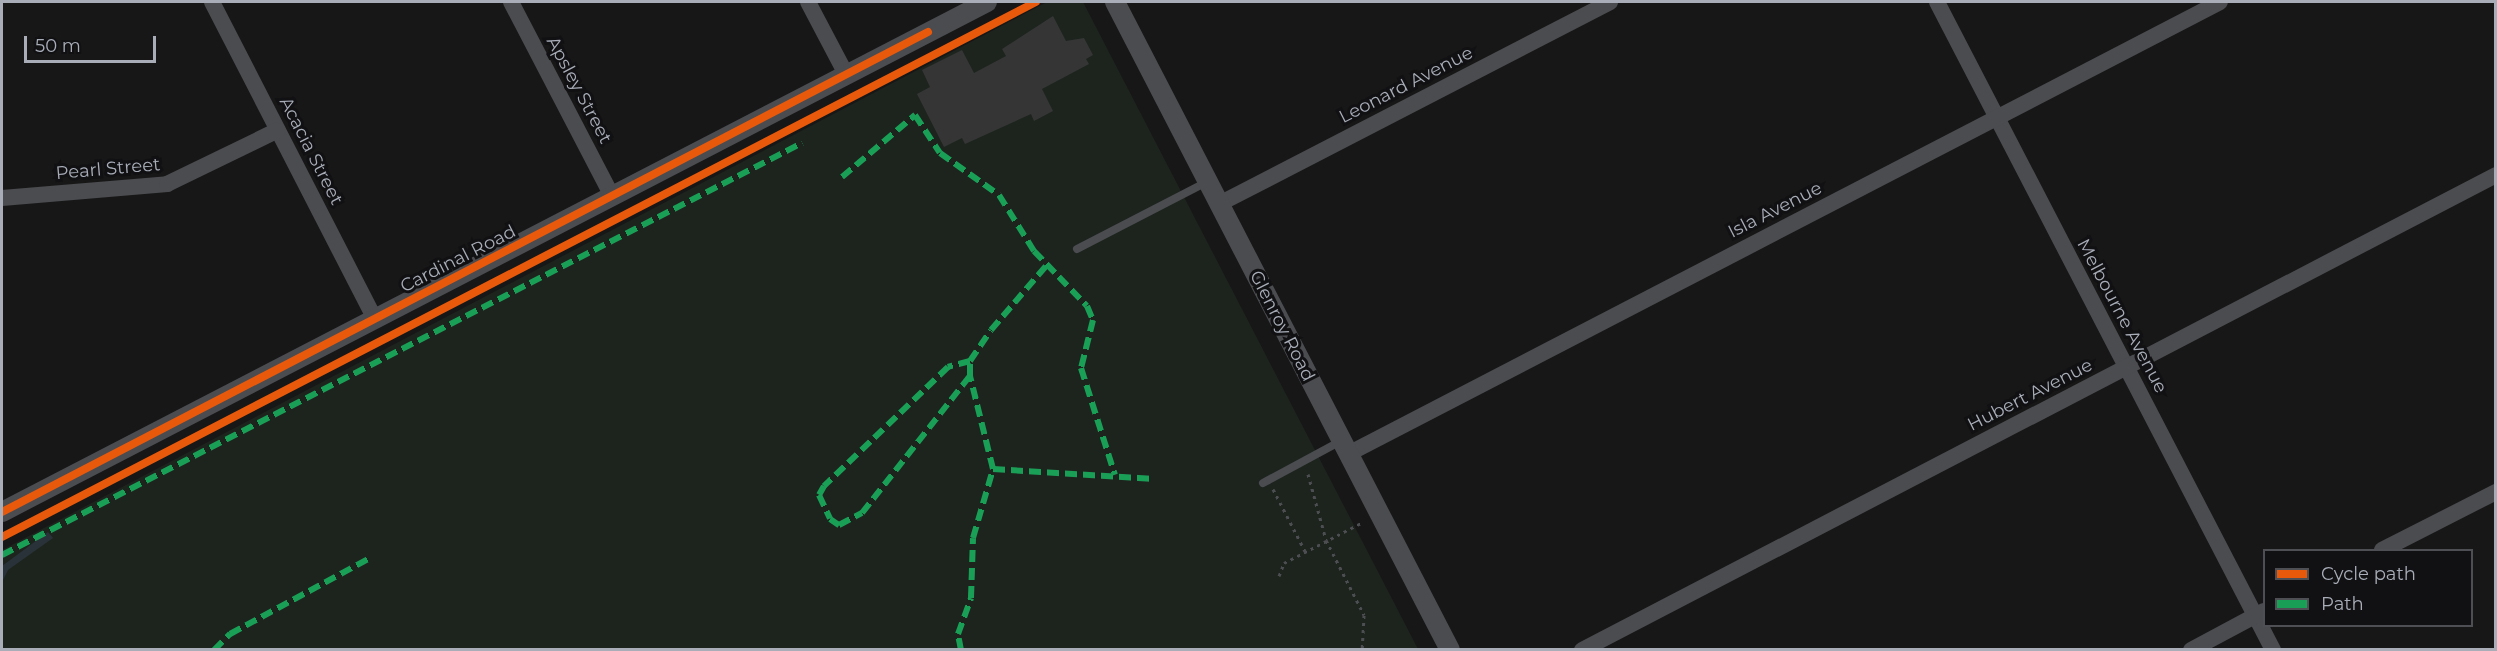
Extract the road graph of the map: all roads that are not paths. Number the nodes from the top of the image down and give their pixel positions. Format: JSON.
{"nodes":[{"id":1,"x":212,"y":2,"type":"edge"},
{"id":2,"x":511,"y":2,"type":"edge"},
{"id":3,"x":808,"y":2,"type":"edge"},
{"id":4,"x":987,"y":2,"type":"edge"},
{"id":5,"x":1115,"y":2,"type":"edge"},
{"id":6,"x":1610,"y":2,"type":"edge"},
{"id":7,"x":1937,"y":2,"type":"edge"},
{"id":8,"x":2220,"y":2,"type":"edge"},
{"id":9,"x":846,"y":74,"type":"junction"},
{"id":10,"x":1996,"y":117,"type":"junction"},
{"id":11,"x":278,"y":130,"type":"junction"},
{"id":12,"x":2496,"y":175,"type":"edge"},
{"id":13,"x":1207,"y":182,"type":"junction"},
{"id":14,"x":612,"y":196,"type":"junction"},
{"id":15,"x":2,"y":198,"type":"edge"},
{"id":16,"x":1220,"y":204,"type":"junction"},
{"id":17,"x":1077,"y":249,"type":"dead end"},
{"id":18,"x":375,"y":318,"type":"junction"},
{"id":19,"x":2127,"y":367,"type":"junction"},
{"id":20,"x":1345,"y":447,"type":"junction"},
{"id":21,"x":1266,"y":481,"type":"road end"},
{"id":22,"x":2496,"y":492,"type":"edge"},
{"id":23,"x":2,"y":512,"type":"edge"},
{"id":24,"x":2384,"y":549,"type":"edge"},
{"id":25,"x":2260,"y":614,"type":"edge"},
{"id":26,"x":2265,"y":627,"type":"edge"},
{"id":27,"x":1450,"y":650,"type":"edge"},
{"id":28,"x":1582,"y":650,"type":"edge"},
{"id":29,"x":2191,"y":650,"type":"edge"},
{"id":30,"x":2273,"y":650,"type":"edge"}],
"edges":[{"from":1,"to":11,"type":"street","name":"Acacia Street"},
{"from":2,"to":14,"type":"street","name":"Apsley Street"},
{"from":3,"to":9,"type":"street"},
{"from":4,"to":9,"type":"street","name":"Cardinal Road"},
{"from":5,"to":13,"type":"street","name":"Glenroy Road"},
{"from":6,"to":16,"type":"street","name":"Leonard Avenue"},
{"from":7,"to":10,"type":"street","name":"Melbourne Avenue"},
{"from":8,"to":10,"type":"street","name":"Isla Avenue"},
{"from":9,"to":14,"type":"street","name":"Cardinal Road"},
{"from":10,"to":19,"type":"street","name":"Melbourne Avenue"},
{"from":10,"to":20,"type":"street","name":"Isla Avenue"},
{"from":11,"to":15,"type":"street","name":"Pearl Street"},
{"from":11,"to":18,"type":"street","name":"Acacia Street"},
{"from":12,"to":19,"type":"street","name":"Hubert Avenue"},
{"from":13,"to":16,"type":"street","name":"Glenroy Road"},
{"from":13,"to":17,"type":"lane"},
{"from":14,"to":18,"type":"street","name":"Cardinal Road"},
{"from":16,"to":20,"type":"street","name":"Glenroy Road"},
{"from":18,"to":23,"type":"street","name":"Cardinal Road"},
{"from":19,"to":25,"type":"street","name":"Melbourne Avenue"},
{"from":19,"to":28,"type":"street","name":"Hubert Avenue"},
{"from":20,"to":21,"type":"lane"},
{"from":20,"to":27,"type":"street","name":"Glenroy Road"},
{"from":22,"to":24,"type":"street"},
{"from":25,"to":29,"type":"street"},
{"from":26,"to":30,"type":"street","name":"Melbourne Avenue"}]}
